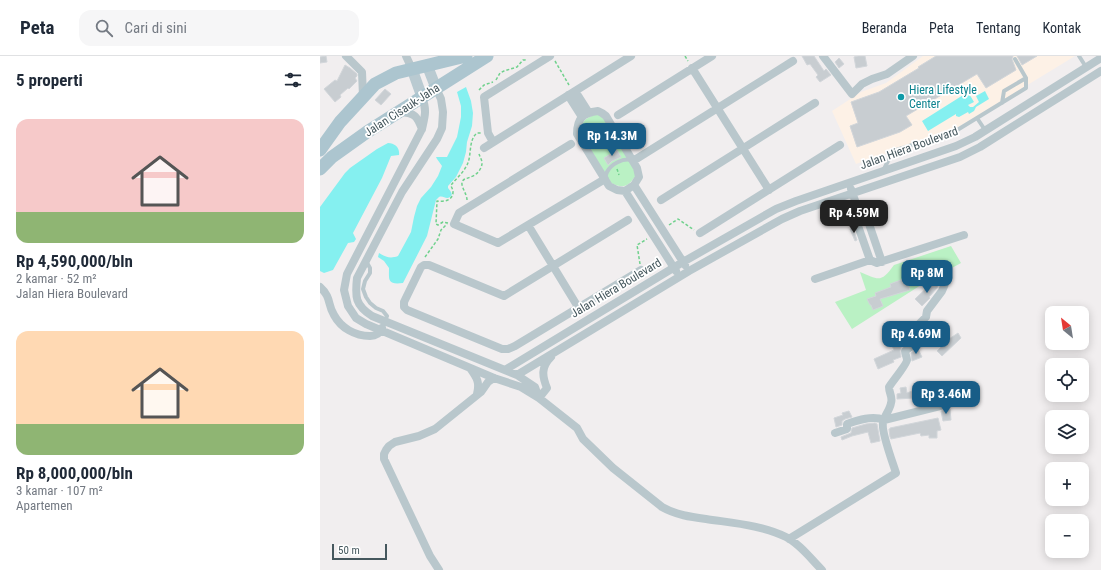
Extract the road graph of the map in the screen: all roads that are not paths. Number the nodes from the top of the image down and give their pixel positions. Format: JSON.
{"nodes":[{"id":1,"x":346,"y":56,"type":"edge"},
{"id":2,"x":406,"y":56,"type":"edge"},
{"id":3,"x":466,"y":56,"type":"edge"},
{"id":4,"x":487,"y":56,"type":"edge"},
{"id":5,"x":550,"y":56,"type":"edge"},
{"id":6,"x":631,"y":56,"type":"edge"},
{"id":7,"x":712,"y":56,"type":"edge"},
{"id":8,"x":823,"y":56,"type":"edge"},
{"id":9,"x":913,"y":56,"type":"edge"},
{"id":10,"x":1079,"y":56,"type":"edge"},
{"id":11,"x":1101,"y":58,"type":"edge"},
{"id":12,"x":1015,"y":59,"type":"dead end"},
{"id":13,"x":425,"y":61,"type":"edge"},
{"id":14,"x":793,"y":61,"type":"dead end"},
{"id":15,"x":1086,"y":67,"type":"junction"},
{"id":16,"x":692,"y":68,"type":"junction"},
{"id":17,"x":412,"y":69,"type":"junction"},
{"id":18,"x":1101,"y":71,"type":"edge"},
{"id":19,"x":1026,"y":78,"type":"junction"},
{"id":20,"x":1018,"y":82,"type":"junction"},
{"id":21,"x":1059,"y":84,"type":"junction"},
{"id":22,"x":436,"y":88,"type":"junction"},
{"id":23,"x":1023,"y":90,"type":"junction"},
{"id":24,"x":572,"y":93,"type":"junction"},
{"id":25,"x":1065,"y":93,"type":"junction"},
{"id":26,"x":363,"y":96,"type":"junction"},
{"id":27,"x":422,"y":97,"type":"junction"},
{"id":28,"x":815,"y":103,"type":"dead end"},
{"id":29,"x":1002,"y":103,"type":"junction"},
{"id":30,"x":718,"y":108,"type":"junction"},
{"id":31,"x":398,"y":112,"type":"junction"},
{"id":32,"x":586,"y":115,"type":"junction"},
{"id":33,"x":618,"y":115,"type":"dead end"},
{"id":34,"x":977,"y":118,"type":"junction"},
{"id":35,"x":422,"y":129,"type":"junction"},
{"id":36,"x":985,"y":130,"type":"junction"},
{"id":37,"x":493,"y":142,"type":"junction"},
{"id":38,"x":572,"y":144,"type":"dead end"},
{"id":39,"x":840,"y":145,"type":"dead end"},
{"id":40,"x":484,"y":148,"type":"road end"},
{"id":41,"x":743,"y":148,"type":"junction"},
{"id":42,"x":320,"y":150,"type":"edge"},
{"id":43,"x":633,"y":161,"type":"junction"},
{"id":44,"x":320,"y":169,"type":"edge"},
{"id":45,"x":883,"y":171,"type":"junction"},
{"id":46,"x":605,"y":179,"type":"junction"},
{"id":47,"x":849,"y":182,"type":"junction"},
{"id":48,"x":634,"y":185,"type":"junction"},
{"id":49,"x":769,"y":190,"type":"junction"},
{"id":50,"x":625,"y":191,"type":"junction"},
{"id":51,"x":853,"y":193,"type":"junction"},
{"id":52,"x":661,"y":200,"type":"dead end"},
{"id":53,"x":858,"y":209,"type":"junction"},
{"id":54,"x":628,"y":220,"type":"dead end"},
{"id":55,"x":528,"y":225,"type":"junction"},
{"id":56,"x":662,"y":229,"type":"junction"},
{"id":57,"x":700,"y":233,"type":"road end"},
{"id":58,"x":653,"y":235,"type":"junction"},
{"id":59,"x":964,"y":235,"type":"dead end"},
{"id":60,"x":870,"y":260,"type":"junction"},
{"id":61,"x":683,"y":262,"type":"junction"},
{"id":62,"x":882,"y":262,"type":"junction"},
{"id":63,"x":553,"y":266,"type":"junction"},
{"id":64,"x":674,"y":267,"type":"junction"},
{"id":65,"x":641,"y":270,"type":"road end"},
{"id":66,"x":689,"y":271,"type":"junction"},
{"id":67,"x":944,"y":274,"type":"dead end"},
{"id":68,"x":680,"y":277,"type":"junction"},
{"id":69,"x":815,"y":279,"type":"dead end"},
{"id":70,"x":320,"y":287,"type":"edge"},
{"id":71,"x":578,"y":308,"type":"junction"},
{"id":72,"x":385,"y":321,"type":"junction"},
{"id":73,"x":381,"y":330,"type":"junction"},
{"id":74,"x":560,"y":349,"type":"junction"},
{"id":75,"x":470,"y":368,"type":"junction"},
{"id":76,"x":505,"y":370,"type":"junction"},
{"id":77,"x":517,"y":374,"type":"junction"},
{"id":78,"x":498,"y":379,"type":"junction"},
{"id":79,"x":513,"y":385,"type":"junction"},
{"id":80,"x":477,"y":395,"type":"junction"},
{"id":81,"x":539,"y":398,"type":"junction"},
{"id":82,"x":948,"y":404,"type":"dead end"},
{"id":83,"x":884,"y":420,"type":"junction"},
{"id":84,"x":835,"y":433,"type":"dead end"},
{"id":85,"x":789,"y":539,"type":"junction"},
{"id":86,"x":439,"y":570,"type":"edge"},
{"id":87,"x":822,"y":570,"type":"edge"}],
"edges":[{"from":1,"to":26,"type":"street"},
{"from":2,"to":17,"type":"street"},
{"from":3,"to":13,"type":"main road","name":"Jalan Cisauk-Jaha"},
{"from":4,"to":22,"type":"main road","name":"Jalan Cisauk-Jaha"},
{"from":5,"to":37,"type":"street"},
{"from":6,"to":24,"type":"street"},
{"from":7,"to":16,"type":"street"},
{"from":8,"to":9,"type":"street"},
{"from":10,"to":15,"type":"lane"},
{"from":11,"to":15,"type":"street","name":"Jalan Hiera Boulevard"},
{"from":12,"to":19,"type":"lane"},
{"from":13,"to":17,"type":"main road","name":"Jalan Cisauk-Jaha"},
{"from":13,"to":22,"type":"main road"},
{"from":14,"to":30,"type":"street"},
{"from":15,"to":21,"type":"street","name":"Jalan Hiera Boulevard"},
{"from":16,"to":30,"type":"street"},
{"from":16,"to":33,"type":"street"},
{"from":17,"to":26,"type":"main road","name":"Jalan Cisauk-Jaha"},
{"from":17,"to":27,"type":"main road"},
{"from":18,"to":25,"type":"street","name":"Jalan Hiera Boulevard"},
{"from":19,"to":20,"type":"lane"},
{"from":19,"to":23,"type":"lane"},
{"from":20,"to":23,"type":"lane"},
{"from":20,"to":29,"type":"lane"},
{"from":21,"to":25,"type":"street"},
{"from":21,"to":36,"type":"street","name":"Jalan Hiera Boulevard"},
{"from":22,"to":27,"type":"main road","name":"Jalan Cisauk-Jaha"},
{"from":22,"to":72,"type":"street"},
{"from":23,"to":29,"type":"lane"},
{"from":24,"to":32,"type":"street"},
{"from":24,"to":37,"type":"street"},
{"from":25,"to":51,"type":"street","name":"Jalan Hiera Boulevard"},
{"from":26,"to":42,"type":"main road","name":"Jalan Cisauk-Jaha"},
{"from":27,"to":31,"type":"main road","name":"Jalan Cisauk-Jaha"},
{"from":27,"to":35,"type":"street"},
{"from":28,"to":41,"type":"street"},
{"from":29,"to":34,"type":"lane"},
{"from":30,"to":41,"type":"street"},
{"from":30,"to":43,"type":"street"},
{"from":31,"to":35,"type":"street"},
{"from":31,"to":44,"type":"main road","name":"Jalan Cisauk-Jaha"},
{"from":32,"to":43,"type":"street"},
{"from":32,"to":46,"type":"street"},
{"from":34,"to":36,"type":"lane"},
{"from":34,"to":45,"type":"lane"},
{"from":35,"to":73,"type":"street"},
{"from":36,"to":45,"type":"street","name":"Jalan Hiera Boulevard"},
{"from":37,"to":40,"type":"street"},
{"from":38,"to":55,"type":"street"},
{"from":39,"to":49,"type":"street"},
{"from":41,"to":49,"type":"street"},
{"from":41,"to":52,"type":"street"},
{"from":43,"to":46,"type":"lane"},
{"from":43,"to":48,"type":"street"},
{"from":45,"to":47,"type":"street","name":"Jalan Hiera Boulevard"},
{"from":46,"to":50,"type":"street"},
{"from":46,"to":55,"type":"street"},
{"from":47,"to":51,"type":"street"},
{"from":47,"to":61,"type":"street","name":"Jalan Hiera Boulevard"},
{"from":48,"to":50,"type":"street"},
{"from":48,"to":56,"type":"street"},
{"from":49,"to":57,"type":"street"},
{"from":50,"to":58,"type":"street"},
{"from":51,"to":53,"type":"street"},
{"from":51,"to":66,"type":"street","name":"Jalan Hiera Boulevard"},
{"from":53,"to":60,"type":"street"},
{"from":53,"to":62,"type":"street"},
{"from":54,"to":63,"type":"street"},
{"from":55,"to":63,"type":"street"},
{"from":56,"to":58,"type":"street"},
{"from":56,"to":61,"type":"street"},
{"from":58,"to":64,"type":"street"},
{"from":59,"to":62,"type":"street"},
{"from":60,"to":62,"type":"street"},
{"from":60,"to":69,"type":"street"},
{"from":61,"to":64,"type":"street","name":"Jalan Hiera Boulevard"},
{"from":61,"to":66,"type":"street"},
{"from":63,"to":71,"type":"street"},
{"from":63,"to":71,"type":"street"},
{"from":64,"to":68,"type":"street"},
{"from":64,"to":76,"type":"street","name":"Jalan Hiera Boulevard"},
{"from":65,"to":71,"type":"street"},
{"from":66,"to":68,"type":"street","name":"Jalan Hiera Boulevard"},
{"from":67,"to":83,"type":"street"},
{"from":68,"to":74,"type":"street","name":"Jalan Hiera Boulevard"},
{"from":70,"to":73,"type":"street"},
{"from":72,"to":73,"type":"street"},
{"from":72,"to":76,"type":"street"},
{"from":73,"to":75,"type":"street"},
{"from":74,"to":77,"type":"street","name":"Jalan Hiera Boulevard"},
{"from":74,"to":81,"type":"street"},
{"from":75,"to":78,"type":"street"},
{"from":75,"to":80,"type":"street"},
{"from":76,"to":77,"type":"street"},
{"from":76,"to":78,"type":"street"},
{"from":77,"to":79,"type":"street"},
{"from":77,"to":81,"type":"street"},
{"from":78,"to":79,"type":"street"},
{"from":78,"to":80,"type":"street"},
{"from":79,"to":81,"type":"street"},
{"from":80,"to":86,"type":"street"},
{"from":81,"to":85,"type":"street"},
{"from":82,"to":83,"type":"street"},
{"from":83,"to":84,"type":"street"},
{"from":83,"to":85,"type":"street"},
{"from":85,"to":87,"type":"street"}]}
